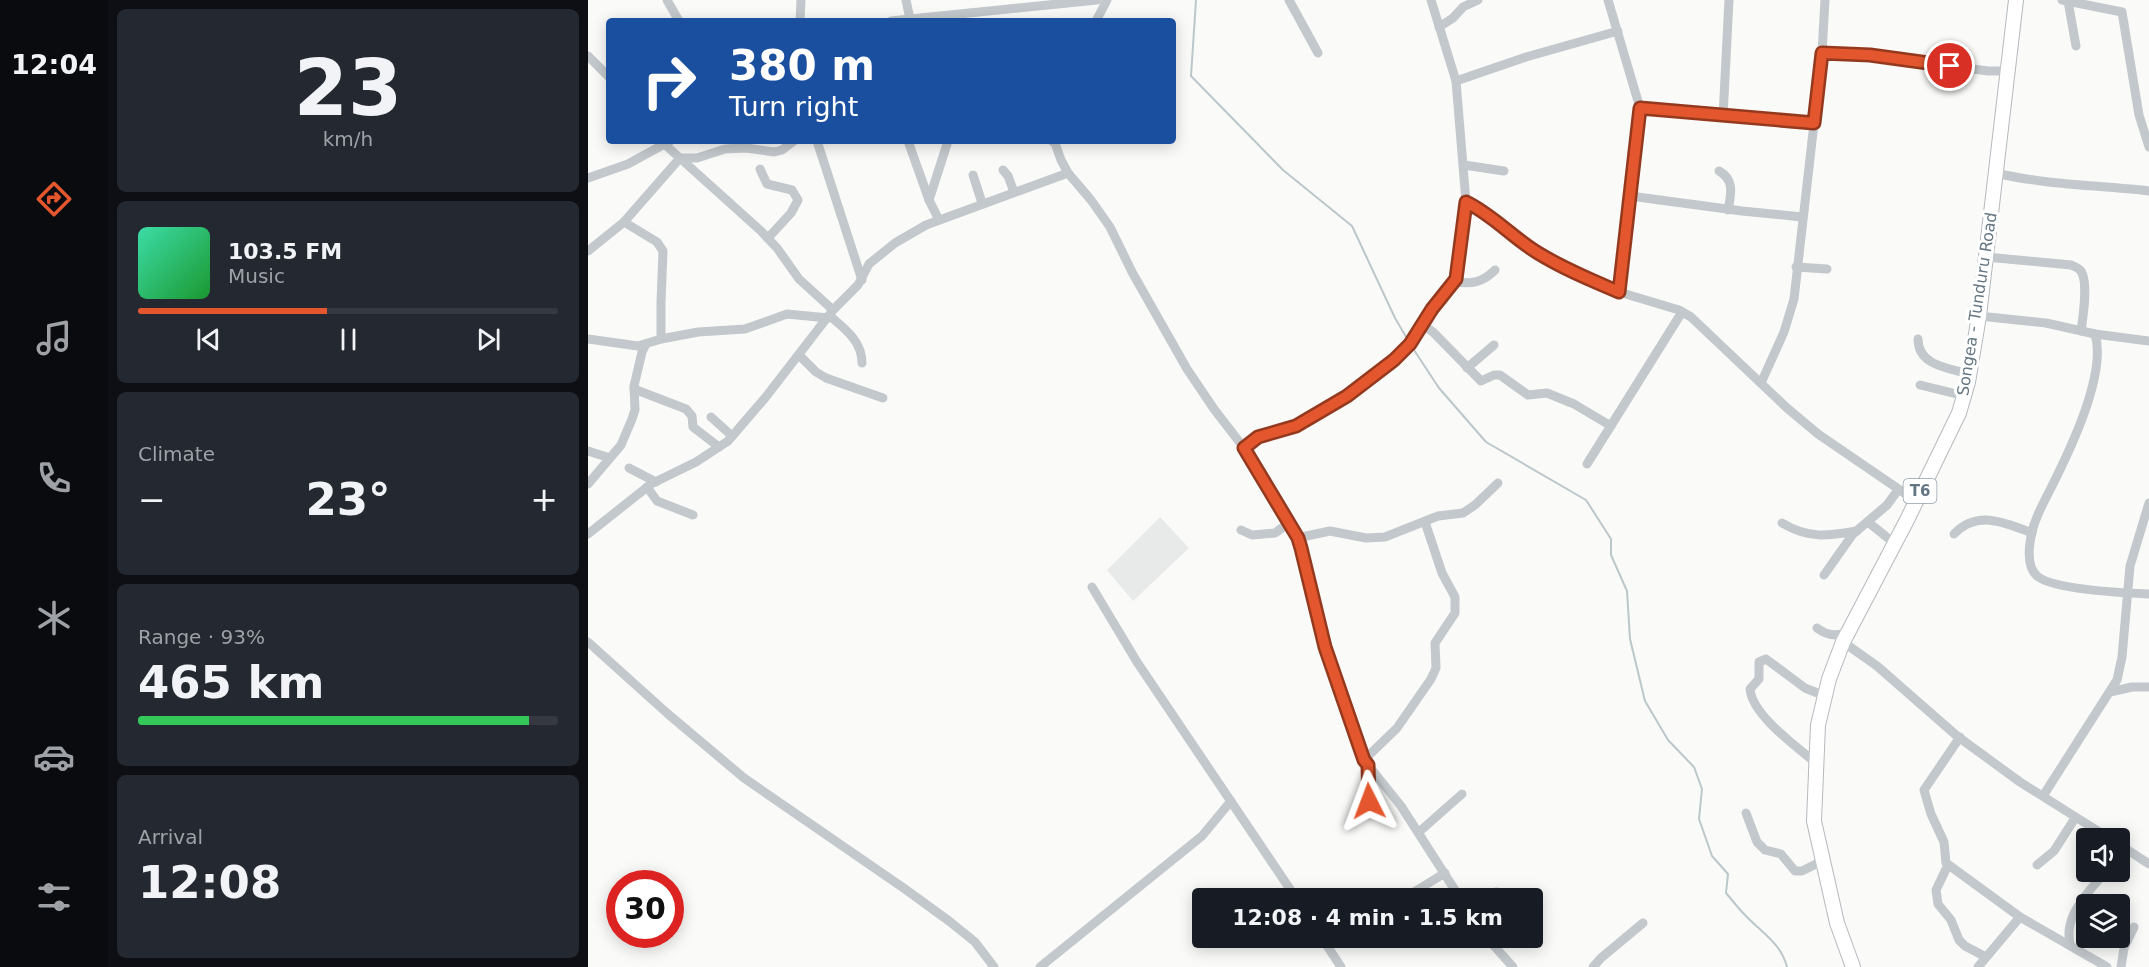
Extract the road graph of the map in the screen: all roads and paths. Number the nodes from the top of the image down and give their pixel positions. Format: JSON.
{"nodes":[{"id":1,"x":667,"y":0,"type":"edge"},
{"id":2,"x":801,"y":0,"type":"edge"},
{"id":3,"x":906,"y":0,"type":"edge"},
{"id":4,"x":1097,"y":0,"type":"edge"},
{"id":5,"x":1107,"y":0,"type":"edge"},
{"id":6,"x":1289,"y":0,"type":"edge"},
{"id":7,"x":1431,"y":0,"type":"edge"},
{"id":8,"x":1478,"y":0,"type":"edge"},
{"id":9,"x":1608,"y":0,"type":"edge"},
{"id":10,"x":1729,"y":0,"type":"edge"},
{"id":11,"x":1824,"y":0,"type":"edge"},
{"id":12,"x":2016,"y":0,"type":"edge"},
{"id":13,"x":2065,"y":1,"type":"edge"},
{"id":14,"x":677,"y":18,"type":"edge"},
{"id":15,"x":800,"y":18,"type":"edge"},
{"id":16,"x":914,"y":18,"type":"edge"},
{"id":17,"x":924,"y":18,"type":"edge"},
{"id":18,"x":1098,"y":18,"type":"edge"},
{"id":19,"x":1439,"y":27,"type":"junction"},
{"id":20,"x":1618,"y":31,"type":"junction"},
{"id":21,"x":2076,"y":46,"type":"dead end"},
{"id":22,"x":1318,"y":52,"type":"dead end"},
{"id":23,"x":1822,"y":53,"type":"junction"},
{"id":24,"x":590,"y":60,"type":"edge"},
{"id":25,"x":2008,"y":71,"type":"junction"},
{"id":26,"x":606,"y":74,"type":"edge"},
{"id":27,"x":1456,"y":81,"type":"junction"},
{"id":28,"x":1640,"y":108,"type":"junction"},
{"id":29,"x":1723,"y":117,"type":"junction"},
{"id":30,"x":1814,"y":123,"type":"junction"},
{"id":31,"x":661,"y":144,"type":"edge"},
{"id":32,"x":666,"y":144,"type":"edge"},
{"id":33,"x":790,"y":144,"type":"edge"},
{"id":34,"x":819,"y":144,"type":"edge"},
{"id":35,"x":909,"y":144,"type":"edge"},
{"id":36,"x":947,"y":144,"type":"edge"},
{"id":37,"x":1055,"y":144,"type":"edge"},
{"id":38,"x":2149,"y":147,"type":"edge"},
{"id":39,"x":680,"y":158,"type":"junction"},
{"id":40,"x":1464,"y":165,"type":"junction"},
{"id":41,"x":760,"y":170,"type":"dead end"},
{"id":42,"x":1003,"y":170,"type":"dead end"},
{"id":43,"x":1504,"y":171,"type":"dead end"},
{"id":44,"x":1719,"y":171,"type":"dead end"},
{"id":45,"x":1996,"y":172,"type":"junction"},
{"id":46,"x":1068,"y":173,"type":"junction"},
{"id":47,"x":973,"y":175,"type":"dead end"},
{"id":48,"x":588,"y":178,"type":"edge"},
{"id":49,"x":2149,"y":191,"type":"edge"},
{"id":50,"x":1014,"y":192,"type":"junction"},
{"id":51,"x":1630,"y":196,"type":"junction"},
{"id":52,"x":929,"y":200,"type":"junction"},
{"id":53,"x":1466,"y":202,"type":"junction"},
{"id":54,"x":982,"y":203,"type":"junction"},
{"id":55,"x":1728,"y":210,"type":"junction"},
{"id":56,"x":1802,"y":217,"type":"junction"},
{"id":57,"x":939,"y":220,"type":"junction"},
{"id":58,"x":624,"y":222,"type":"junction"},
{"id":59,"x":768,"y":238,"type":"junction"},
{"id":60,"x":588,"y":251,"type":"edge"},
{"id":61,"x":1986,"y":257,"type":"junction"},
{"id":62,"x":1796,"y":267,"type":"junction"},
{"id":63,"x":1827,"y":269,"type":"dead end"},
{"id":64,"x":1495,"y":270,"type":"dead end"},
{"id":65,"x":862,"y":280,"type":"junction"},
{"id":66,"x":1455,"y":282,"type":"junction"},
{"id":67,"x":1619,"y":292,"type":"junction"},
{"id":68,"x":1682,"y":312,"type":"junction"},
{"id":69,"x":830,"y":315,"type":"junction"},
{"id":70,"x":1979,"y":316,"type":"junction"},
{"id":71,"x":1423,"y":325,"type":"junction"},
{"id":72,"x":2081,"y":331,"type":"junction"},
{"id":73,"x":2095,"y":334,"type":"junction"},
{"id":74,"x":588,"y":339,"type":"edge"},
{"id":75,"x":662,"y":339,"type":"junction"},
{"id":76,"x":1917,"y":339,"type":"dead end"},
{"id":77,"x":2149,"y":341,"type":"edge"},
{"id":78,"x":646,"y":344,"type":"junction"},
{"id":79,"x":1494,"y":345,"type":"dead end"},
{"id":80,"x":800,"y":355,"type":"junction"},
{"id":81,"x":862,"y":363,"type":"dead end"},
{"id":82,"x":1467,"y":368,"type":"junction"},
{"id":83,"x":1969,"y":374,"type":"junction"},
{"id":84,"x":1761,"y":383,"type":"junction"},
{"id":85,"x":1920,"y":385,"type":"dead end"},
{"id":86,"x":634,"y":389,"type":"junction"},
{"id":87,"x":1965,"y":396,"type":"junction"},
{"id":88,"x":883,"y":398,"type":"dead end"},
{"id":89,"x":711,"y":417,"type":"dead end"},
{"id":90,"x":1611,"y":426,"type":"junction"},
{"id":91,"x":732,"y":436,"type":"junction"},
{"id":92,"x":719,"y":447,"type":"junction"},
{"id":93,"x":1244,"y":448,"type":"junction"},
{"id":94,"x":588,"y":451,"type":"edge"},
{"id":95,"x":610,"y":458,"type":"junction"},
{"id":96,"x":1587,"y":464,"type":"dead end"},
{"id":97,"x":629,"y":468,"type":"dead end"},
{"id":98,"x":1498,"y":483,"type":"dead end"},
{"id":99,"x":588,"y":484,"type":"edge"},
{"id":100,"x":651,"y":484,"type":"junction"},
{"id":101,"x":1898,"y":490,"type":"junction"},
{"id":102,"x":1916,"y":501,"type":"junction"},
{"id":103,"x":2149,"y":503,"type":"edge"},
{"id":104,"x":693,"y":515,"type":"dead end"},
{"id":105,"x":1425,"y":522,"type":"junction"},
{"id":106,"x":1868,"y":522,"type":"junction"},
{"id":107,"x":1289,"y":523,"type":"junction"},
{"id":108,"x":1782,"y":523,"type":"dead end"},
{"id":109,"x":1241,"y":530,"type":"dead end"},
{"id":110,"x":1857,"y":531,"type":"junction"},
{"id":111,"x":2032,"y":533,"type":"junction"},
{"id":112,"x":588,"y":534,"type":"edge"},
{"id":113,"x":1953,"y":534,"type":"dead end"},
{"id":114,"x":1298,"y":538,"type":"junction"},
{"id":115,"x":1894,"y":543,"type":"junction"},
{"id":116,"x":1824,"y":575,"type":"dead end"},
{"id":117,"x":1092,"y":587,"type":"dead end"},
{"id":118,"x":2127,"y":594,"type":"junction"},
{"id":119,"x":2149,"y":594,"type":"edge"},
{"id":120,"x":1817,"y":628,"type":"dead end"},
{"id":121,"x":1845,"y":637,"type":"junction"},
{"id":122,"x":588,"y":642,"type":"edge"},
{"id":123,"x":2119,"y":673,"type":"junction"},
{"id":124,"x":2132,"y":687,"type":"junction"},
{"id":125,"x":2149,"y":687,"type":"edge"},
{"id":126,"x":2110,"y":692,"type":"junction"},
{"id":127,"x":1825,"y":696,"type":"junction"},
{"id":128,"x":1960,"y":737,"type":"junction"},
{"id":129,"x":1366,"y":763,"type":"junction"},
{"id":130,"x":1816,"y":763,"type":"junction"},
{"id":131,"x":1386,"y":787,"type":"junction"},
{"id":132,"x":1369,"y":791,"type":"junction"},
{"id":133,"x":1462,"y":794,"type":"dead end"},
{"id":134,"x":2043,"y":796,"type":"junction"},
{"id":135,"x":1231,"y":801,"type":"junction"},
{"id":136,"x":1366,"y":813,"type":"dead end"},
{"id":137,"x":1746,"y":813,"type":"dead end"},
{"id":138,"x":2075,"y":818,"type":"junction"},
{"id":139,"x":2092,"y":828,"type":"edge"},
{"id":140,"x":1419,"y":832,"type":"junction"},
{"id":141,"x":2130,"y":852,"type":"edge"},
{"id":142,"x":1822,"y":861,"type":"junction"},
{"id":143,"x":2149,"y":864,"type":"edge"},
{"id":144,"x":1948,"y":865,"type":"junction"},
{"id":145,"x":2037,"y":866,"type":"dead end"},
{"id":146,"x":1445,"y":873,"type":"junction"},
{"id":147,"x":2097,"y":882,"type":"edge"},
{"id":148,"x":1289,"y":888,"type":"edge"},
{"id":149,"x":1421,"y":888,"type":"edge"},
{"id":150,"x":1454,"y":888,"type":"edge"},
{"id":151,"x":2020,"y":916,"type":"junction"},
{"id":152,"x":2071,"y":922,"type":"junction"},
{"id":153,"x":1643,"y":923,"type":"dead end"},
{"id":154,"x":2134,"y":927,"type":"dead end"},
{"id":155,"x":2049,"y":933,"type":"junction"},
{"id":156,"x":2070,"y":945,"type":"junction"},
{"id":157,"x":1329,"y":948,"type":"edge"},
{"id":158,"x":1495,"y":948,"type":"edge"},
{"id":159,"x":1986,"y":957,"type":"junction"},
{"id":160,"x":994,"y":967,"type":"edge"},
{"id":161,"x":1040,"y":967,"type":"edge"},
{"id":162,"x":1341,"y":967,"type":"edge"},
{"id":163,"x":1513,"y":967,"type":"edge"},
{"id":164,"x":1593,"y":967,"type":"edge"},
{"id":165,"x":1853,"y":967,"type":"edge"},
{"id":166,"x":1978,"y":967,"type":"edge"},
{"id":167,"x":2107,"y":967,"type":"edge"},
{"id":168,"x":2121,"y":967,"type":"edge"}],
"edges":[{"from":1,"to":14,"type":"street"},
{"from":2,"to":15,"type":"street"},
{"from":3,"to":16,"type":"street"},
{"from":4,"to":17,"type":"street"},
{"from":5,"to":18,"type":"street"},
{"from":6,"to":22,"type":"street"},
{"from":7,"to":19,"type":"street"},
{"from":8,"to":19,"type":"street"},
{"from":9,"to":20,"type":"street"},
{"from":10,"to":29,"type":"street"},
{"from":11,"to":23,"type":"street"},
{"from":12,"to":25,"type":"highway","name":"Songea - Tunduru Road","number":"T6"},
{"from":13,"to":21,"type":"street"},
{"from":13,"to":38,"type":"street"},
{"from":19,"to":27,"type":"street"},
{"from":20,"to":27,"type":"street"},
{"from":20,"to":28,"type":"street"},
{"from":23,"to":25,"type":"street"},
{"from":23,"to":30,"type":"street"},
{"from":24,"to":26,"type":"street"},
{"from":25,"to":45,"type":"highway","name":"Songea - Tunduru Road","number":"T6"},
{"from":27,"to":40,"type":"street"},
{"from":28,"to":29,"type":"street"},
{"from":28,"to":51,"type":"street"},
{"from":29,"to":30,"type":"street"},
{"from":30,"to":56,"type":"street"},
{"from":31,"to":48,"type":"street"},
{"from":32,"to":39,"type":"street"},
{"from":33,"to":39,"type":"street"},
{"from":34,"to":65,"type":"street"},
{"from":35,"to":52,"type":"street"},
{"from":36,"to":52,"type":"street"},
{"from":37,"to":46,"type":"street"},
{"from":39,"to":58,"type":"street"},
{"from":39,"to":59,"type":"street"},
{"from":40,"to":43,"type":"street"},
{"from":40,"to":53,"type":"street"},
{"from":41,"to":59,"type":"street"},
{"from":42,"to":50,"type":"street"},
{"from":44,"to":55,"type":"street"},
{"from":45,"to":49,"type":"street"},
{"from":45,"to":61,"type":"highway","name":"Songea - Tunduru Road","number":"T6"},
{"from":46,"to":50,"type":"street"},
{"from":46,"to":93,"type":"street"},
{"from":47,"to":54,"type":"street"},
{"from":50,"to":54,"type":"street"},
{"from":51,"to":55,"type":"street"},
{"from":51,"to":67,"type":"street"},
{"from":52,"to":57,"type":"street"},
{"from":53,"to":66,"type":"street"},
{"from":53,"to":67,"type":"street"},
{"from":54,"to":57,"type":"street"},
{"from":55,"to":56,"type":"street"},
{"from":56,"to":62,"type":"street"},
{"from":57,"to":65,"type":"street"},
{"from":58,"to":60,"type":"street"},
{"from":58,"to":75,"type":"street"},
{"from":59,"to":69,"type":"street"},
{"from":61,"to":70,"type":"highway","name":"Songea - Tunduru Road","number":"T6"},
{"from":61,"to":72,"type":"street"},
{"from":62,"to":63,"type":"street"},
{"from":62,"to":84,"type":"street"},
{"from":64,"to":66,"type":"street"},
{"from":65,"to":69,"type":"street"},
{"from":66,"to":71,"type":"street"},
{"from":67,"to":68,"type":"street"},
{"from":68,"to":84,"type":"street"},
{"from":68,"to":90,"type":"street"},
{"from":69,"to":75,"type":"street"},
{"from":69,"to":80,"type":"street"},
{"from":69,"to":81,"type":"street"},
{"from":70,"to":72,"type":"street"},
{"from":70,"to":83,"type":"highway","name":"Songea - Tunduru Road","number":"T6"},
{"from":71,"to":82,"type":"street"},
{"from":71,"to":93,"type":"street"},
{"from":72,"to":73,"type":"street"},
{"from":73,"to":77,"type":"street"},
{"from":73,"to":111,"type":"street"},
{"from":74,"to":78,"type":"street"},
{"from":75,"to":78,"type":"street"},
{"from":76,"to":83,"type":"street"},
{"from":78,"to":86,"type":"street"},
{"from":79,"to":82,"type":"street"},
{"from":80,"to":88,"type":"street"},
{"from":80,"to":91,"type":"street"},
{"from":82,"to":90,"type":"street"},
{"from":83,"to":87,"type":"highway","name":"Songea - Tunduru Road","number":"T6"},
{"from":84,"to":101,"type":"street"},
{"from":85,"to":87,"type":"street"},
{"from":86,"to":92,"type":"street"},
{"from":86,"to":95,"type":"street"},
{"from":87,"to":102,"type":"highway","name":"Songea - Tunduru Road","number":"T6"},
{"from":89,"to":91,"type":"street"},
{"from":90,"to":96,"type":"street"},
{"from":91,"to":92,"type":"street"},
{"from":92,"to":100,"type":"street"},
{"from":93,"to":107,"type":"street"},
{"from":94,"to":95,"type":"street"},
{"from":95,"to":99,"type":"street"},
{"from":97,"to":100,"type":"street"},
{"from":98,"to":105,"type":"street"},
{"from":100,"to":104,"type":"street"},
{"from":100,"to":112,"type":"street"},
{"from":101,"to":102,"type":"street"},
{"from":101,"to":106,"type":"street"},
{"from":102,"to":115,"type":"highway","name":"Songea - Tunduru Road","number":"T6"},
{"from":103,"to":118,"type":"street"},
{"from":105,"to":114,"type":"street"},
{"from":105,"to":129,"type":"street"},
{"from":106,"to":110,"type":"street"},
{"from":106,"to":115,"type":"street"},
{"from":107,"to":109,"type":"street"},
{"from":107,"to":114,"type":"street"},
{"from":108,"to":110,"type":"street"},
{"from":110,"to":116,"type":"street"},
{"from":111,"to":113,"type":"street"},
{"from":111,"to":118,"type":"street"},
{"from":114,"to":129,"type":"street"},
{"from":115,"to":121,"type":"highway","name":"Songea - Tunduru Road","number":"T6"},
{"from":117,"to":135,"type":"street"},
{"from":118,"to":119,"type":"street"},
{"from":118,"to":123,"type":"street"},
{"from":120,"to":121,"type":"street"},
{"from":121,"to":127,"type":"highway","name":"Songea - Tunduru Road","number":"T6"},
{"from":121,"to":128,"type":"street"},
{"from":122,"to":160,"type":"street"},
{"from":123,"to":124,"type":"street"},
{"from":123,"to":126,"type":"street"},
{"from":124,"to":125,"type":"street"},
{"from":124,"to":126,"type":"street"},
{"from":126,"to":134,"type":"street"},
{"from":127,"to":130,"type":"highway","name":"Songea - Tunduru Road","number":"T6"},
{"from":127,"to":130,"type":"street"},
{"from":128,"to":134,"type":"street"},
{"from":128,"to":144,"type":"street"},
{"from":129,"to":131,"type":"street"},
{"from":129,"to":132,"type":"street"},
{"from":130,"to":142,"type":"highway","name":"Songea - Tunduru Road","number":"T6"},
{"from":131,"to":132,"type":"street"},
{"from":131,"to":140,"type":"street"},
{"from":132,"to":136,"type":"street"},
{"from":133,"to":140,"type":"street"},
{"from":134,"to":138,"type":"street"},
{"from":135,"to":148,"type":"street"},
{"from":135,"to":161,"type":"street"},
{"from":137,"to":142,"type":"street"},
{"from":138,"to":139,"type":"street"},
{"from":138,"to":145,"type":"street"},
{"from":140,"to":146,"type":"street"},
{"from":141,"to":143,"type":"street"},
{"from":142,"to":165,"type":"highway","name":"Songea - Tunduru Road","number":"T6"},
{"from":144,"to":151,"type":"street"},
{"from":144,"to":159,"type":"street"},
{"from":146,"to":149,"type":"street"},
{"from":146,"to":150,"type":"street"},
{"from":147,"to":152,"type":"street"},
{"from":151,"to":155,"type":"street"},
{"from":151,"to":159,"type":"street"},
{"from":152,"to":155,"type":"street"},
{"from":152,"to":156,"type":"street"},
{"from":153,"to":164,"type":"street"},
{"from":154,"to":168,"type":"street"},
{"from":155,"to":156,"type":"street"},
{"from":156,"to":167,"type":"street"},
{"from":157,"to":162,"type":"street"},
{"from":158,"to":163,"type":"street"},
{"from":159,"to":166,"type":"street"}]}
